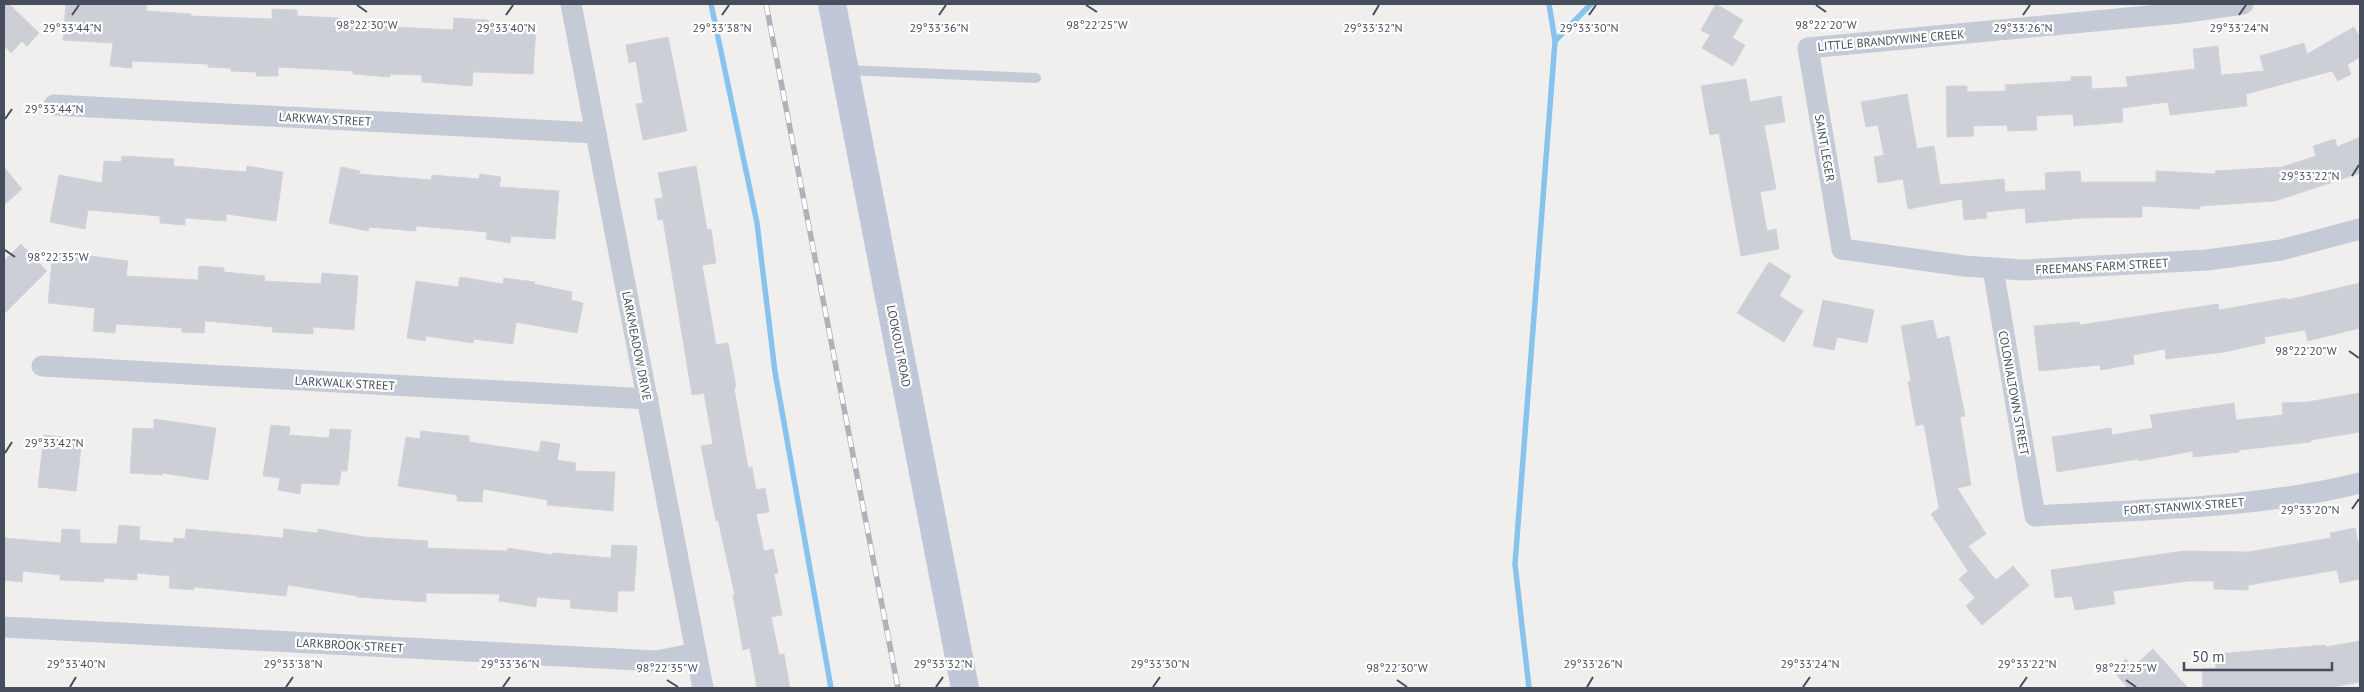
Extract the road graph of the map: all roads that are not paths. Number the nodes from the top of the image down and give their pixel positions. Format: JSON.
{"nodes":[{"id":1,"x":571,"y":4,"type":"edge"},
{"id":2,"x":832,"y":4,"type":"edge"},
{"id":3,"x":2243,"y":4,"type":"edge"},
{"id":4,"x":1808,"y":48,"type":"joint"},
{"id":5,"x":845,"y":70,"type":"junction"},
{"id":6,"x":1036,"y":78,"type":"dead end"},
{"id":7,"x":54,"y":105,"type":"dead end"},
{"id":8,"x":596,"y":133,"type":"junction"},
{"id":9,"x":2360,"y":229,"type":"edge"},
{"id":10,"x":1842,"y":249,"type":"joint"},
{"id":11,"x":1993,"y":269,"type":"junction"},
{"id":12,"x":42,"y":366,"type":"dead end"},
{"id":13,"x":648,"y":399,"type":"junction"},
{"id":14,"x":2360,"y":483,"type":"edge"},
{"id":15,"x":2035,"y":516,"type":"joint"},
{"id":16,"x":4,"y":627,"type":"edge"},
{"id":17,"x":696,"y":652,"type":"junction"},
{"id":18,"x":703,"y":688,"type":"edge"},
{"id":19,"x":966,"y":688,"type":"edge"}],
"edges":[{"from":1,"to":8,"type":"street","name":"LARKMEADOW DRIVE"},
{"from":2,"to":5,"type":"street","name":"LOOKOUT ROAD"},
{"from":3,"to":4,"type":"street","name":"LITTLE BRANDYWINE CREEK"},
{"from":4,"to":10,"type":"street","name":"SAINT LEGER"},
{"from":5,"to":6,"type":"lane"},
{"from":5,"to":19,"type":"street","name":"LOOKOUT ROAD"},
{"from":7,"to":8,"type":"street","name":"LARKWAY STREET"},
{"from":8,"to":13,"type":"street","name":"LARKMEADOW DRIVE"},
{"from":9,"to":11,"type":"street","name":"FREEMANS FARM STREET"},
{"from":10,"to":11,"type":"street","name":"FREEMANS FARM STREET"},
{"from":11,"to":15,"type":"street","name":"COLONIALTOWN STREET"},
{"from":12,"to":13,"type":"street","name":"LARKWALK STREET"},
{"from":13,"to":17,"type":"street","name":"LARKMEADOW DRIVE"},
{"from":14,"to":15,"type":"street","name":"FORT STANWIX STREET"},
{"from":16,"to":17,"type":"street","name":"LARKBROOK STREET"},
{"from":17,"to":18,"type":"street","name":"LARKMEADOW DRIVE"}]}
